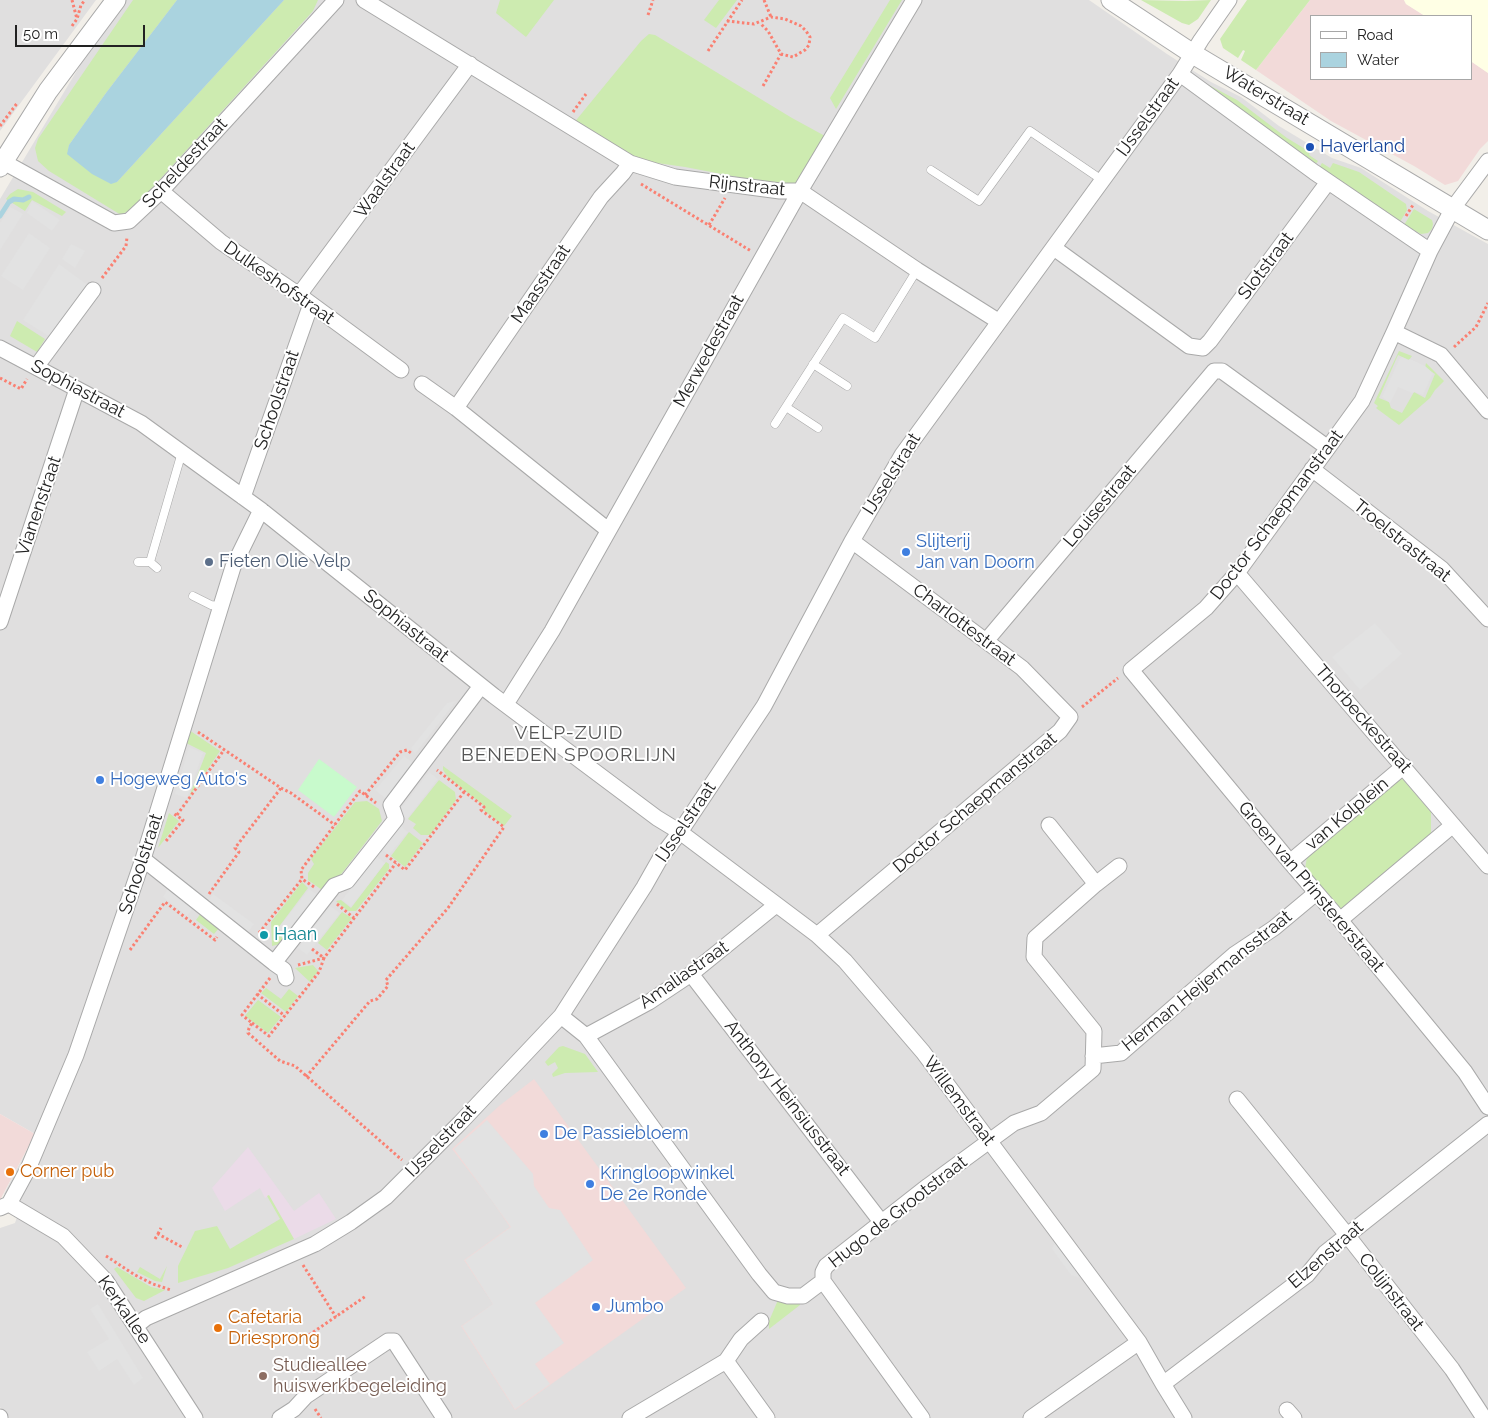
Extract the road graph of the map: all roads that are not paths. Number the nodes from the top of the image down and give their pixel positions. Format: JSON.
{"nodes":[{"id":1,"x":116,"y":0,"type":"edge"},
{"id":2,"x":336,"y":0,"type":"edge"},
{"id":3,"x":364,"y":0,"type":"edge"},
{"id":4,"x":914,"y":0,"type":"edge"},
{"id":5,"x":1111,"y":0,"type":"edge"},
{"id":6,"x":1229,"y":0,"type":"edge"},
{"id":7,"x":1193,"y":54,"type":"junction"},
{"id":8,"x":470,"y":64,"type":"junction"},
{"id":9,"x":1180,"y":74,"type":"junction"},
{"id":10,"x":1488,"y":161,"type":"edge"},
{"id":11,"x":1,"y":163,"type":"edge"},
{"id":12,"x":627,"y":168,"type":"junction"},
{"id":13,"x":931,"y":170,"type":"dead end"},
{"id":14,"x":1102,"y":180,"type":"junction"},
{"id":15,"x":1328,"y":182,"type":"junction"},
{"id":16,"x":800,"y":190,"type":"junction"},
{"id":17,"x":161,"y":191,"type":"junction"},
{"id":18,"x":1453,"y":208,"type":"junction"},
{"id":19,"x":1488,"y":230,"type":"edge"},
{"id":20,"x":1054,"y":248,"type":"junction"},
{"id":21,"x":1430,"y":251,"type":"junction"},
{"id":22,"x":917,"y":270,"type":"junction"},
{"id":23,"x":93,"y":290,"type":"road end"},
{"id":24,"x":305,"y":300,"type":"junction"},
{"id":25,"x":998,"y":321,"type":"junction"},
{"id":26,"x":1394,"y":332,"type":"junction"},
{"id":27,"x":0,"y":348,"type":"edge"},
{"id":28,"x":813,"y":364,"type":"junction"},
{"id":29,"x":401,"y":370,"type":"dead end"},
{"id":30,"x":32,"y":372,"type":"junction"},
{"id":31,"x":422,"y":384,"type":"dead end"},
{"id":32,"x":847,"y":386,"type":"dead end"},
{"id":33,"x":77,"y":390,"type":"junction"},
{"id":34,"x":786,"y":407,"type":"junction"},
{"id":35,"x":456,"y":408,"type":"junction"},
{"id":36,"x":1488,"y":411,"type":"edge"},
{"id":37,"x":775,"y":424,"type":"dead end"},
{"id":38,"x":818,"y":428,"type":"dead end"},
{"id":39,"x":1328,"y":448,"type":"junction"},
{"id":40,"x":182,"y":452,"type":"junction"},
{"id":41,"x":1312,"y":469,"type":"junction"},
{"id":42,"x":244,"y":497,"type":"junction"},
{"id":43,"x":261,"y":510,"type":"junction"},
{"id":44,"x":608,"y":530,"type":"junction"},
{"id":45,"x":852,"y":541,"type":"junction"},
{"id":46,"x":138,"y":562,"type":"dead end"},
{"id":47,"x":1238,"y":574,"type":"junction"},
{"id":48,"x":193,"y":596,"type":"dead end"},
{"id":49,"x":221,"y":607,"type":"junction"},
{"id":50,"x":1488,"y":619,"type":"edge"},
{"id":51,"x":0,"y":622,"type":"edge"},
{"id":52,"x":986,"y":641,"type":"junction"},
{"id":53,"x":1131,"y":670,"type":"joint"},
{"id":54,"x":481,"y":686,"type":"junction"},
{"id":55,"x":506,"y":704,"type":"junction"},
{"id":56,"x":1070,"y":718,"type":"joint"},
{"id":57,"x":1404,"y":766,"type":"junction"},
{"id":58,"x":1049,"y":825,"type":"dead end"},
{"id":59,"x":1453,"y":825,"type":"junction"},
{"id":60,"x":680,"y":832,"type":"junction"},
{"id":61,"x":143,"y":859,"type":"junction"},
{"id":62,"x":1290,"y":862,"type":"junction"},
{"id":63,"x":1119,"y":866,"type":"dead end"},
{"id":64,"x":1488,"y":866,"type":"edge"},
{"id":65,"x":1096,"y":884,"type":"junction"},
{"id":66,"x":1316,"y":892,"type":"junction"},
{"id":67,"x":776,"y":905,"type":"junction"},
{"id":68,"x":1340,"y":920,"type":"junction"},
{"id":69,"x":817,"y":935,"type":"junction"},
{"id":70,"x":691,"y":974,"type":"junction"},
{"id":71,"x":561,"y":1016,"type":"junction"},
{"id":72,"x":586,"y":1036,"type":"junction"},
{"id":73,"x":1093,"y":1056,"type":"junction"},
{"id":74,"x":1237,"y":1099,"type":"dead end"},
{"id":75,"x":1488,"y":1107,"type":"edge"},
{"id":76,"x":1488,"y":1124,"type":"edge"},
{"id":77,"x":989,"y":1141,"type":"junction"},
{"id":78,"x":4,"y":1206,"type":"edge"},
{"id":79,"x":882,"y":1223,"type":"junction"},
{"id":80,"x":1347,"y":1235,"type":"junction"},
{"id":81,"x":823,"y":1281,"type":"junction"},
{"id":82,"x":761,"y":1321,"type":"dead end"},
{"id":83,"x":136,"y":1326,"type":"junction"},
{"id":84,"x":1139,"y":1342,"type":"junction"},
{"id":85,"x":726,"y":1361,"type":"junction"},
{"id":86,"x":1163,"y":1384,"type":"junction"},
{"id":87,"x":195,"y":1418,"type":"edge"},
{"id":88,"x":280,"y":1418,"type":"edge"},
{"id":89,"x":444,"y":1418,"type":"edge"},
{"id":90,"x":630,"y":1418,"type":"edge"},
{"id":91,"x":766,"y":1418,"type":"edge"},
{"id":92,"x":922,"y":1418,"type":"edge"},
{"id":93,"x":1031,"y":1418,"type":"edge"},
{"id":94,"x":1184,"y":1418,"type":"edge"},
{"id":95,"x":1484,"y":1418,"type":"edge"}],
"edges":[{"from":1,"to":11,"type":"street"},
{"from":2,"to":17,"type":"street","name":"Scheldestraat"},
{"from":3,"to":8,"type":"street","name":"Rijnstraat"},
{"from":4,"to":16,"type":"street","name":"Merwedestraat"},
{"from":5,"to":7,"type":"street","name":"Waterstraat"},
{"from":6,"to":7,"type":"street","name":"IJsselstraat"},
{"from":7,"to":9,"type":"street","name":"IJsselstraat"},
{"from":7,"to":18,"type":"street","name":"Waterstraat"},
{"from":8,"to":12,"type":"street","name":"Rijnstraat"},
{"from":8,"to":24,"type":"street","name":"Waalstraat"},
{"from":9,"to":14,"type":"street","name":"IJsselstraat"},
{"from":9,"to":15,"type":"street","name":"Waterstraat"},
{"from":10,"to":18,"type":"street","name":"Doctor Schaepmanstraat"},
{"from":11,"to":17,"type":"street","name":"Scheldestraat"},
{"from":12,"to":16,"type":"street","name":"Rijnstraat"},
{"from":12,"to":35,"type":"street","name":"Maasstraat"},
{"from":13,"to":14,"type":"lane"},
{"from":14,"to":20,"type":"street","name":"IJsselstraat"},
{"from":15,"to":20,"type":"street","name":"Slotstraat"},
{"from":15,"to":21,"type":"street","name":"Waterstraat"},
{"from":16,"to":22,"type":"street","name":"Rijnstraat"},
{"from":16,"to":44,"type":"street","name":"Merwedestraat"},
{"from":17,"to":24,"type":"street","name":"Dulkeshofstraat"},
{"from":18,"to":19,"type":"street","name":"Waterstraat"},
{"from":18,"to":21,"type":"street","name":"Doctor Schaepmanstraat"},
{"from":20,"to":25,"type":"street","name":"IJsselstraat"},
{"from":21,"to":26,"type":"street","name":"Doctor Schaepmanstraat"},
{"from":22,"to":25,"type":"street","name":"Rijnstraat"},
{"from":22,"to":28,"type":"lane"},
{"from":23,"to":30,"type":"street"},
{"from":24,"to":29,"type":"street","name":"Dulkeshofstraat"},
{"from":24,"to":42,"type":"street","name":"Schoolstraat"},
{"from":25,"to":45,"type":"street","name":"IJsselstraat"},
{"from":26,"to":36,"type":"street"},
{"from":26,"to":39,"type":"street","name":"Doctor Schaepmanstraat"},
{"from":27,"to":30,"type":"street","name":"Sophiastraat"},
{"from":28,"to":32,"type":"lane"},
{"from":28,"to":34,"type":"lane"},
{"from":30,"to":33,"type":"street","name":"Sophiastraat"},
{"from":31,"to":35,"type":"street"},
{"from":33,"to":40,"type":"street","name":"Sophiastraat"},
{"from":33,"to":51,"type":"street","name":"Vianenstraat"},
{"from":34,"to":37,"type":"lane"},
{"from":34,"to":38,"type":"lane"},
{"from":35,"to":44,"type":"street"},
{"from":39,"to":41,"type":"street","name":"Doctor Schaepmanstraat"},
{"from":39,"to":52,"type":"street","name":"Louisestraat"},
{"from":40,"to":42,"type":"street","name":"Sophiastraat"},
{"from":40,"to":46,"type":"lane"},
{"from":41,"to":47,"type":"street","name":"Doctor Schaepmanstraat"},
{"from":41,"to":50,"type":"street","name":"Troelstrastraat"},
{"from":42,"to":43,"type":"street","name":"Sophiastraat"},
{"from":43,"to":49,"type":"street","name":"Schoolstraat"},
{"from":43,"to":54,"type":"street","name":"Sophiastraat"},
{"from":44,"to":55,"type":"street","name":"Merwedestraat"},
{"from":45,"to":52,"type":"street","name":"Charlottestraat"},
{"from":45,"to":60,"type":"street","name":"IJsselstraat"},
{"from":47,"to":53,"type":"street","name":"Doctor Schaepmanstraat"},
{"from":47,"to":57,"type":"street","name":"Thorbeckestraat"},
{"from":48,"to":49,"type":"lane"},
{"from":49,"to":61,"type":"street","name":"Schoolstraat"},
{"from":52,"to":56,"type":"street","name":"Charlottestraat"},
{"from":53,"to":62,"type":"street","name":"Groen van Prinstererstraat"},
{"from":54,"to":55,"type":"street","name":"Sophiastraat"},
{"from":54,"to":61,"type":"street"},
{"from":55,"to":60,"type":"street","name":"Sophiastraat"},
{"from":56,"to":69,"type":"street","name":"Doctor Schaepmanstraat"},
{"from":57,"to":59,"type":"street","name":"Thorbeckestraat"},
{"from":57,"to":62,"type":"street","name":"van Kolplein"},
{"from":58,"to":65,"type":"street"},
{"from":59,"to":64,"type":"street","name":"Thorbeckestraat"},
{"from":59,"to":68,"type":"street"},
{"from":60,"to":67,"type":"street","name":"Willemstraat"},
{"from":60,"to":71,"type":"street","name":"IJsselstraat"},
{"from":61,"to":78,"type":"street","name":"Schoolstraat"},
{"from":62,"to":66,"type":"street","name":"Groen van Prinstererstraat"},
{"from":63,"to":65,"type":"street"},
{"from":65,"to":73,"type":"street"},
{"from":66,"to":68,"type":"street","name":"Groen van Prinstererstraat"},
{"from":66,"to":73,"type":"street","name":"Herman Heijermansstraat"},
{"from":67,"to":69,"type":"street","name":"Willemstraat"},
{"from":67,"to":70,"type":"street","name":"Amaliastraat"},
{"from":68,"to":75,"type":"street","name":"Groen van Prinstererstraat"},
{"from":69,"to":77,"type":"street","name":"Willemstraat"},
{"from":70,"to":72,"type":"street","name":"Amaliastraat"},
{"from":70,"to":79,"type":"street","name":"Anthony Heinsiusstraat"},
{"from":71,"to":72,"type":"street"},
{"from":71,"to":83,"type":"street","name":"IJsselstraat"},
{"from":72,"to":81,"type":"street","name":"Hugo de Grootstraat"},
{"from":73,"to":77,"type":"street","name":"Hugo de Grootstraat"},
{"from":74,"to":80,"type":"street","name":"Colijnstraat"},
{"from":76,"to":80,"type":"street","name":"Elzenstraat"},
{"from":77,"to":79,"type":"street","name":"Hugo de Grootstraat"},
{"from":77,"to":84,"type":"street","name":"Willemstraat"},
{"from":78,"to":83,"type":"street","name":"Kerkallee"},
{"from":79,"to":81,"type":"street","name":"Hugo de Grootstraat"},
{"from":80,"to":86,"type":"street","name":"Elzenstraat"},
{"from":80,"to":95,"type":"street","name":"Colijnstraat"},
{"from":81,"to":92,"type":"street"},
{"from":82,"to":85,"type":"street"},
{"from":83,"to":87,"type":"street","name":"Kerkallee"},
{"from":84,"to":86,"type":"street","name":"Willemstraat"},
{"from":84,"to":93,"type":"street"},
{"from":85,"to":90,"type":"street"},
{"from":85,"to":91,"type":"street"},
{"from":86,"to":94,"type":"street","name":"Willemstraat"},
{"from":88,"to":89,"type":"street"}]}
